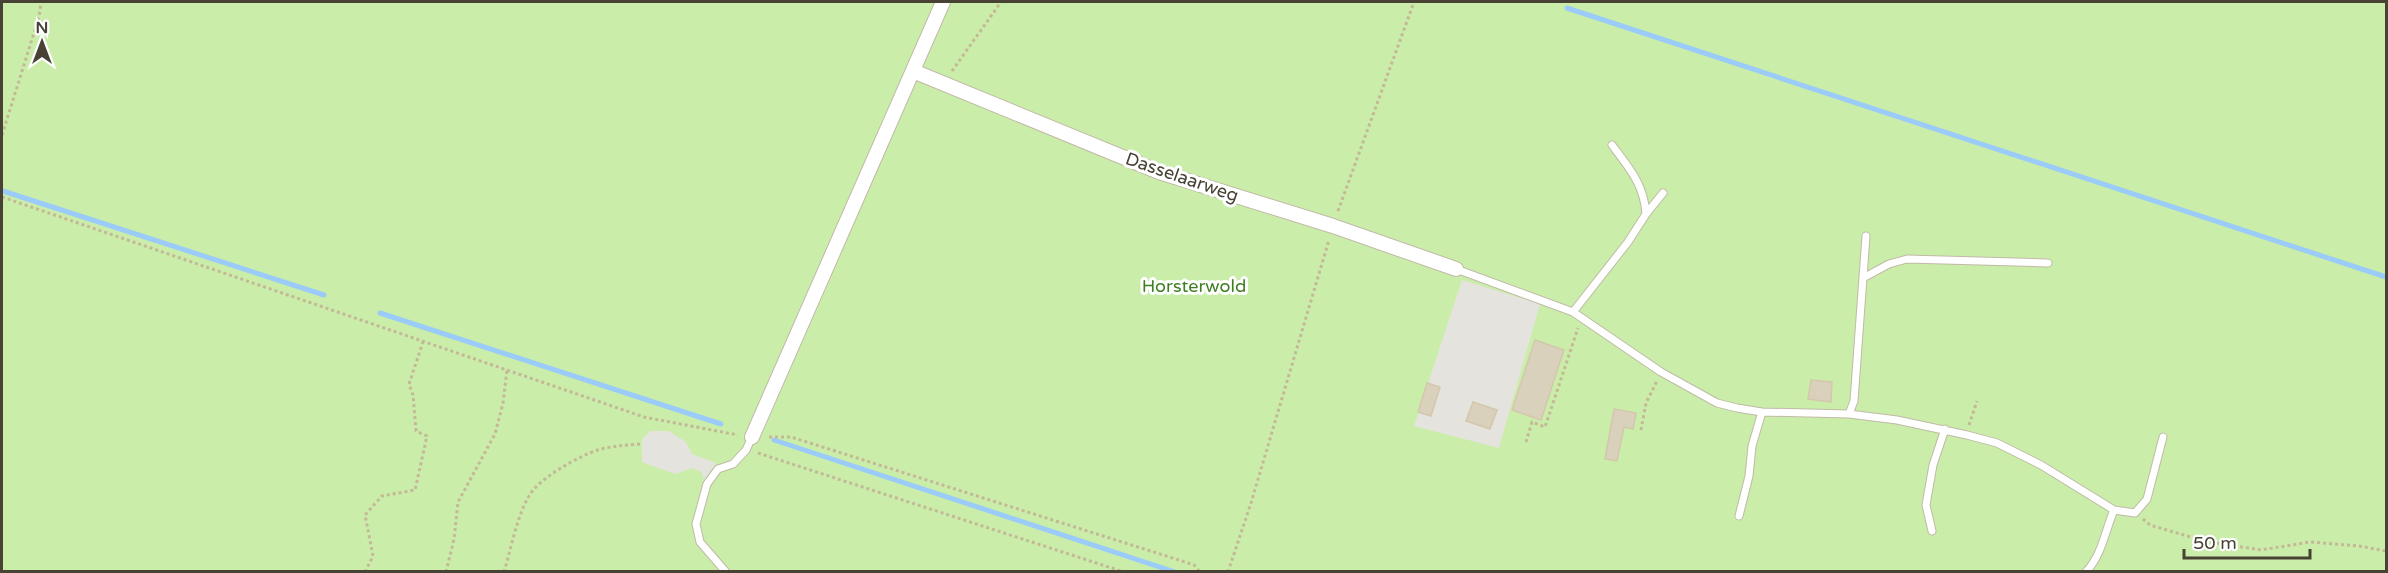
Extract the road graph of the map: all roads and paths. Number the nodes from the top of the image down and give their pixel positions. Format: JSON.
{"nodes":[{"id":1,"x":40,"y":2,"type":"edge"},
{"id":2,"x":943,"y":2,"type":"edge"},
{"id":3,"x":1001,"y":2,"type":"edge"},
{"id":4,"x":1414,"y":2,"type":"edge"},
{"id":5,"x":913,"y":71,"type":"junction"},
{"id":6,"x":944,"y":84,"type":"junction"},
{"id":7,"x":2,"y":135,"type":"edge"},
{"id":8,"x":1612,"y":145,"type":"dead end"},
{"id":9,"x":1663,"y":193,"type":"dead end"},
{"id":10,"x":2,"y":197,"type":"edge"},
{"id":11,"x":1646,"y":214,"type":"junction"},
{"id":12,"x":1333,"y":226,"type":"junction"},
{"id":13,"x":1866,"y":236,"type":"dead end"},
{"id":14,"x":2048,"y":263,"type":"dead end"},
{"id":15,"x":1456,"y":269,"type":"joint"},
{"id":16,"x":1863,"y":278,"type":"junction"},
{"id":17,"x":1573,"y":312,"type":"junction"},
{"id":18,"x":1583,"y":319,"type":"junction"},
{"id":19,"x":423,"y":342,"type":"junction"},
{"id":20,"x":507,"y":370,"type":"junction"},
{"id":21,"x":1661,"y":372,"type":"junction"},
{"id":22,"x":1977,"y":401,"type":"dead end"},
{"id":23,"x":1762,"y":412,"type":"junction"},
{"id":24,"x":1850,"y":414,"type":"junction"},
{"id":25,"x":1945,"y":429,"type":"junction"},
{"id":26,"x":1641,"y":430,"type":"dead end"},
{"id":27,"x":1967,"y":435,"type":"junction"},
{"id":28,"x":2163,"y":437,"type":"dead end"},
{"id":29,"x":1526,"y":442,"type":"dead end"},
{"id":30,"x":640,"y":444,"type":"dead end"},
{"id":31,"x":749,"y":444,"type":"junction"},
{"id":32,"x":2114,"y":510,"type":"junction"},
{"id":33,"x":2135,"y":513,"type":"junction"},
{"id":34,"x":1738,"y":516,"type":"dead end"},
{"id":35,"x":1932,"y":531,"type":"dead end"},
{"id":36,"x":2386,"y":551,"type":"edge"},
{"id":37,"x":365,"y":572,"type":"edge"},
{"id":38,"x":446,"y":572,"type":"edge"},
{"id":39,"x":504,"y":572,"type":"edge"},
{"id":40,"x":726,"y":572,"type":"edge"},
{"id":41,"x":1124,"y":572,"type":"edge"},
{"id":42,"x":1200,"y":572,"type":"edge"},
{"id":43,"x":1228,"y":572,"type":"edge"},
{"id":44,"x":2086,"y":572,"type":"edge"}],
"edges":[{"from":1,"to":7,"type":"path"},
{"from":2,"to":5,"type":"street"},
{"from":3,"to":6,"type":"path"},
{"from":4,"to":12,"type":"path"},
{"from":5,"to":6,"type":"street","name":"Dasselaarweg"},
{"from":5,"to":31,"type":"street"},
{"from":6,"to":12,"type":"street","name":"Dasselaarweg"},
{"from":8,"to":11,"type":"lane"},
{"from":9,"to":11,"type":"lane"},
{"from":10,"to":19,"type":"path"},
{"from":11,"to":17,"type":"lane"},
{"from":12,"to":15,"type":"street","name":"Dasselaarweg"},
{"from":12,"to":43,"type":"path"},
{"from":13,"to":16,"type":"lane"},
{"from":14,"to":16,"type":"lane"},
{"from":15,"to":17,"type":"lane"},
{"from":16,"to":24,"type":"lane"},
{"from":17,"to":18,"type":"lane"},
{"from":18,"to":21,"type":"lane"},
{"from":18,"to":29,"type":"path"},
{"from":19,"to":20,"type":"path"},
{"from":19,"to":37,"type":"path"},
{"from":20,"to":31,"type":"path"},
{"from":20,"to":38,"type":"path"},
{"from":21,"to":23,"type":"lane"},
{"from":21,"to":26,"type":"path"},
{"from":22,"to":27,"type":"path"},
{"from":23,"to":24,"type":"lane"},
{"from":23,"to":34,"type":"lane"},
{"from":24,"to":25,"type":"lane"},
{"from":25,"to":27,"type":"lane"},
{"from":25,"to":35,"type":"lane"},
{"from":27,"to":32,"type":"lane"},
{"from":28,"to":33,"type":"lane"},
{"from":30,"to":39,"type":"path"},
{"from":31,"to":40,"type":"lane"},
{"from":31,"to":41,"type":"path"},
{"from":31,"to":42,"type":"path"},
{"from":32,"to":33,"type":"lane"},
{"from":32,"to":44,"type":"lane"},
{"from":33,"to":36,"type":"path"}]}
